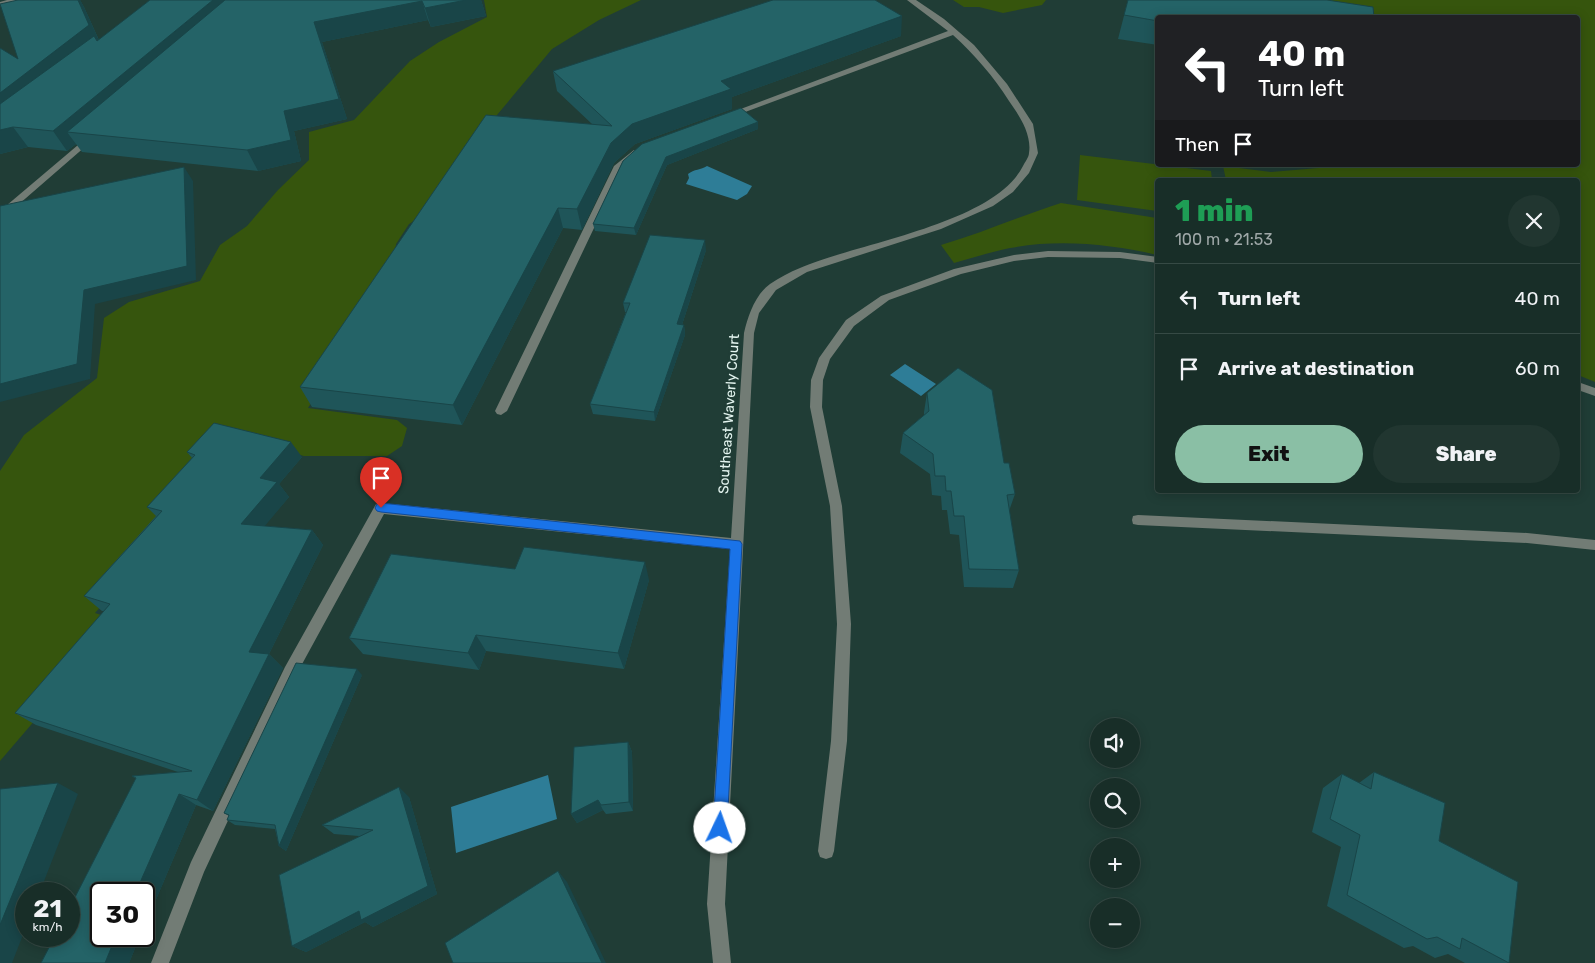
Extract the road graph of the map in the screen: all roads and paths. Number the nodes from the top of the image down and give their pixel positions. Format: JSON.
{"nodes":[{"id":1,"x":15,"y":0,"type":"edge"},
{"id":2,"x":911,"y":0,"type":"edge"},
{"id":3,"x":0,"y":4,"type":"edge"},
{"id":4,"x":954,"y":32,"type":"junction"},
{"id":5,"x":713,"y":121,"type":"edge"},
{"id":6,"x":101,"y":129,"type":"edge"},
{"id":7,"x":639,"y":148,"type":"edge"},
{"id":8,"x":0,"y":216,"type":"edge"},
{"id":9,"x":1155,"y":260,"type":"edge"},
{"id":10,"x":1580,"y":387,"type":"edge"},
{"id":11,"x":1595,"y":392,"type":"edge"},
{"id":12,"x":502,"y":411,"type":"dead end"},
{"id":13,"x":1138,"y":520,"type":"dead end"},
{"id":14,"x":736,"y":544,"type":"junction"},
{"id":15,"x":1595,"y":545,"type":"edge"},
{"id":16,"x":826,"y":851,"type":"dead end"},
{"id":17,"x":160,"y":963,"type":"edge"},
{"id":18,"x":722,"y":963,"type":"edge"}],
"edges":[{"from":1,"to":3,"type":"street"},
{"from":2,"to":4,"type":"street","name":"Southeast Waverly Court"},
{"from":4,"to":5,"type":"street"},
{"from":4,"to":14,"type":"street","name":"Southeast Waverly Court"},
{"from":6,"to":8,"type":"street"},
{"from":7,"to":12,"type":"street"},
{"from":9,"to":16,"type":"street"},
{"from":10,"to":11,"type":"street"},
{"from":13,"to":15,"type":"street"},
{"from":14,"to":17,"type":"street"},
{"from":14,"to":18,"type":"street","name":"Southeast Waverly Court"}]}
